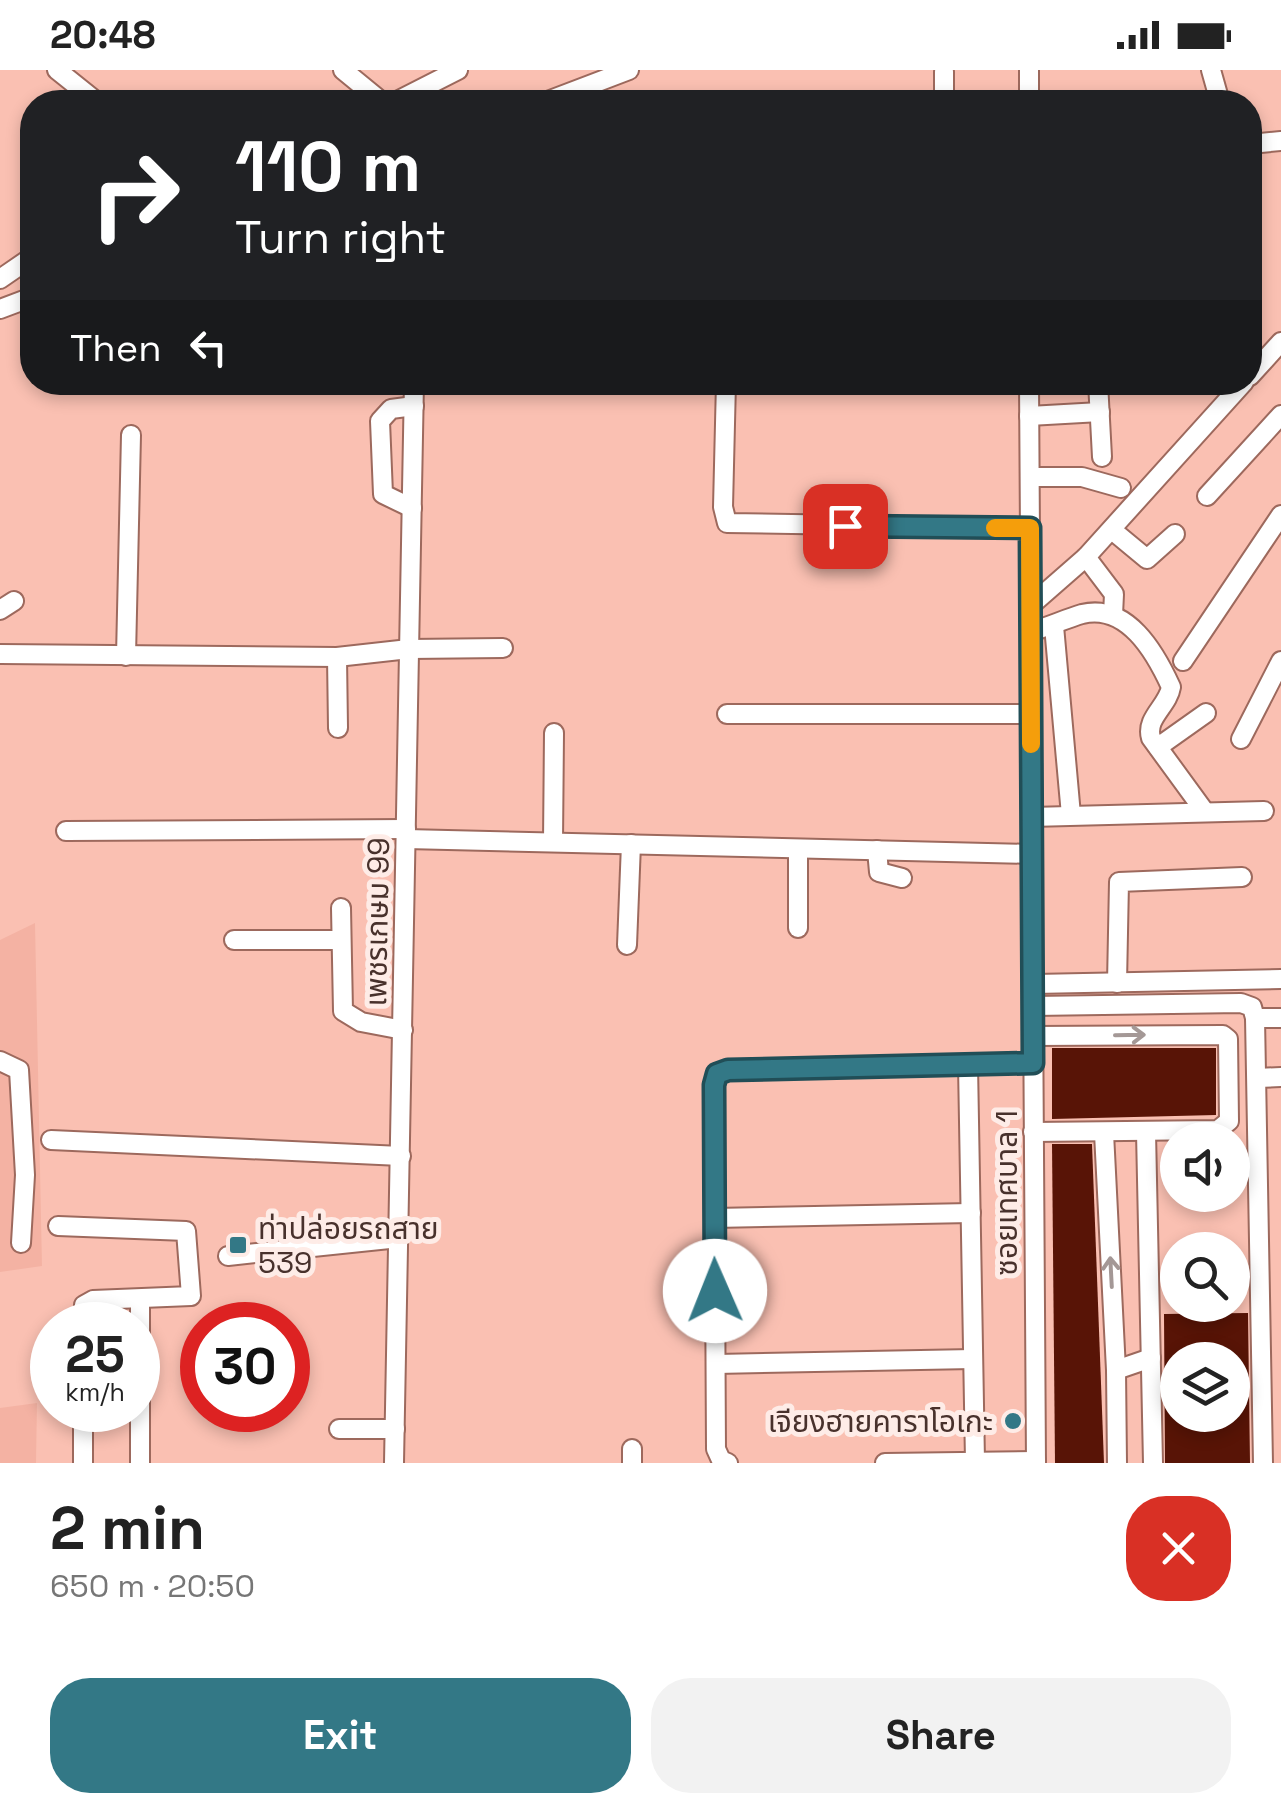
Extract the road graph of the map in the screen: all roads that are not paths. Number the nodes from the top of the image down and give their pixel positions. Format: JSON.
{"nodes":[{"id":1,"x":58,"y":70,"type":"edge"},
{"id":2,"x":344,"y":70,"type":"edge"},
{"id":3,"x":458,"y":70,"type":"edge"},
{"id":4,"x":629,"y":70,"type":"edge"},
{"id":5,"x":82,"y":90,"type":"edge"},
{"id":6,"x":368,"y":90,"type":"edge"},
{"id":7,"x":419,"y":90,"type":"edge"},
{"id":8,"x":576,"y":90,"type":"edge"},
{"id":9,"x":1280,"y":344,"type":"edge"},
{"id":10,"x":1262,"y":363,"type":"edge"},
{"id":11,"x":414,"y":395,"type":"edge"},
{"id":12,"x":726,"y":395,"type":"edge"},
{"id":13,"x":1028,"y":395,"type":"edge"},
{"id":14,"x":1099,"y":395,"type":"edge"},
{"id":15,"x":1232,"y":395,"type":"edge"},
{"id":16,"x":414,"y":406,"type":"junction"},
{"id":17,"x":1100,"y":412,"type":"junction"},
{"id":18,"x":1281,"y":415,"type":"edge"},
{"id":19,"x":1029,"y":416,"type":"junction"},
{"id":20,"x":131,"y":435,"type":"dead end"},
{"id":21,"x":1102,"y":457,"type":"dead end"},
{"id":22,"x":1030,"y":477,"type":"junction"},
{"id":23,"x":1121,"y":488,"type":"dead end"},
{"id":24,"x":1207,"y":496,"type":"dead end"},
{"id":25,"x":412,"y":508,"type":"junction"},
{"id":26,"x":1281,"y":515,"type":"edge"},
{"id":27,"x":1030,"y":528,"type":"junction"},
{"id":28,"x":1112,"y":530,"type":"junction"},
{"id":29,"x":1175,"y":534,"type":"dead end"},
{"id":30,"x":1086,"y":557,"type":"junction"},
{"id":31,"x":1030,"y":606,"type":"junction"},
{"id":32,"x":1112,"y":615,"type":"junction"},
{"id":33,"x":1054,"y":626,"type":"junction"},
{"id":34,"x":1030,"y":632,"type":"junction"},
{"id":35,"x":503,"y":648,"type":"dead end"},
{"id":36,"x":409,"y":649,"type":"junction"},
{"id":37,"x":0,"y":654,"type":"edge"},
{"id":38,"x":126,"y":656,"type":"junction"},
{"id":39,"x":337,"y":656,"type":"junction"},
{"id":40,"x":1183,"y":661,"type":"dead end"},
{"id":41,"x":1281,"y":661,"type":"edge"},
{"id":42,"x":1206,"y":713,"type":"dead end"},
{"id":43,"x":727,"y":714,"type":"dead end"},
{"id":44,"x":1031,"y":714,"type":"junction"},
{"id":45,"x":338,"y":728,"type":"dead end"},
{"id":46,"x":554,"y":733,"type":"dead end"},
{"id":47,"x":1242,"y":739,"type":"dead end"},
{"id":48,"x":1158,"y":747,"type":"junction"},
{"id":49,"x":1264,"y":811,"type":"dead end"},
{"id":50,"x":1205,"y":812,"type":"junction"},
{"id":51,"x":1071,"y":816,"type":"junction"},
{"id":52,"x":1031,"y":817,"type":"junction"},
{"id":53,"x":66,"y":831,"type":"dead end"},
{"id":54,"x":406,"y":834,"type":"junction"},
{"id":55,"x":553,"y":842,"type":"junction"},
{"id":56,"x":631,"y":844,"type":"junction"},
{"id":57,"x":798,"y":849,"type":"junction"},
{"id":58,"x":877,"y":850,"type":"junction"},
{"id":59,"x":1032,"y":854,"type":"junction"},
{"id":60,"x":1242,"y":877,"type":"dead end"},
{"id":61,"x":902,"y":878,"type":"dead end"},
{"id":62,"x":341,"y":908,"type":"dead end"},
{"id":63,"x":798,"y":928,"type":"dead end"},
{"id":64,"x":234,"y":940,"type":"dead end"},
{"id":65,"x":341,"y":940,"type":"junction"},
{"id":66,"x":627,"y":944,"type":"dead end"},
{"id":67,"x":1281,"y":980,"type":"edge"},
{"id":68,"x":1117,"y":982,"type":"junction"},
{"id":69,"x":1034,"y":984,"type":"junction"},
{"id":70,"x":1034,"y":1006,"type":"junction"},
{"id":71,"x":1255,"y":1018,"type":"junction"},
{"id":72,"x":1281,"y":1018,"type":"edge"},
{"id":73,"x":403,"y":1030,"type":"junction"},
{"id":74,"x":1033,"y":1036,"type":"junction"},
{"id":75,"x":0,"y":1061,"type":"edge"},
{"id":76,"x":1033,"y":1063,"type":"junction"},
{"id":77,"x":968,"y":1065,"type":"junction"},
{"id":78,"x":1281,"y":1077,"type":"edge"},
{"id":79,"x":1258,"y":1078,"type":"junction"},
{"id":80,"x":1033,"y":1132,"type":"junction"},
{"id":81,"x":1146,"y":1132,"type":"junction"},
{"id":82,"x":1104,"y":1133,"type":"junction"},
{"id":83,"x":51,"y":1140,"type":"dead end"},
{"id":84,"x":401,"y":1156,"type":"junction"},
{"id":85,"x":971,"y":1212,"type":"junction"},
{"id":86,"x":714,"y":1218,"type":"junction"},
{"id":87,"x":58,"y":1226,"type":"dead end"},
{"id":88,"x":399,"y":1238,"type":"junction"},
{"id":89,"x":21,"y":1243,"type":"dead end"},
{"id":90,"x":228,"y":1256,"type":"dead end"},
{"id":91,"x":140,"y":1299,"type":"junction"},
{"id":92,"x":89,"y":1302,"type":"edge"},
{"id":93,"x":973,"y":1358,"type":"junction"},
{"id":94,"x":1152,"y":1358,"type":"junction"},
{"id":95,"x":716,"y":1364,"type":"junction"},
{"id":96,"x":1116,"y":1370,"type":"junction"},
{"id":97,"x":338,"y":1429,"type":"dead end"},
{"id":98,"x":395,"y":1429,"type":"junction"},
{"id":99,"x":83,"y":1432,"type":"edge"},
{"id":100,"x":939,"y":1462,"type":"edge"},
{"id":101,"x":975,"y":1462,"type":"edge"},
{"id":102,"x":1036,"y":1462,"type":"edge"},
{"id":103,"x":82,"y":1463,"type":"edge"},
{"id":104,"x":140,"y":1463,"type":"edge"},
{"id":105,"x":394,"y":1463,"type":"edge"},
{"id":106,"x":728,"y":1463,"type":"edge"},
{"id":107,"x":885,"y":1463,"type":"edge"},
{"id":108,"x":1117,"y":1463,"type":"edge"},
{"id":109,"x":1153,"y":1463,"type":"edge"},
{"id":110,"x":1263,"y":1463,"type":"edge"}],
"edges":[{"from":1,"to":5,"type":"street"},
{"from":2,"to":6,"type":"street"},
{"from":3,"to":7,"type":"street"},
{"from":4,"to":8,"type":"street"},
{"from":9,"to":10,"type":"street"},
{"from":11,"to":16,"type":"street","name":"เพชรเกษม 99"},
{"from":12,"to":27,"type":"street"},
{"from":13,"to":19,"type":"street","name":"ซอยเทศบาล 1"},
{"from":14,"to":17,"type":"street"},
{"from":15,"to":28,"type":"street"},
{"from":16,"to":25,"type":"street","name":"เพชรเกษม 99"},
{"from":16,"to":25,"type":"street"},
{"from":17,"to":19,"type":"street"},
{"from":17,"to":21,"type":"street"},
{"from":18,"to":24,"type":"street"},
{"from":19,"to":22,"type":"street","name":"ซอยเทศบาล 1"},
{"from":20,"to":38,"type":"street"},
{"from":22,"to":23,"type":"street"},
{"from":22,"to":27,"type":"street","name":"ซอยเทศบาล 1"},
{"from":25,"to":36,"type":"street","name":"เพชรเกษม 99"},
{"from":26,"to":40,"type":"street"},
{"from":27,"to":31,"type":"street","name":"ซอยเทศบาล 1"},
{"from":28,"to":29,"type":"street"},
{"from":28,"to":30,"type":"street"},
{"from":30,"to":31,"type":"street"},
{"from":30,"to":32,"type":"street"},
{"from":31,"to":34,"type":"street","name":"ซอยเทศบาล 1"},
{"from":32,"to":33,"type":"street"},
{"from":32,"to":48,"type":"street"},
{"from":33,"to":34,"type":"street"},
{"from":33,"to":51,"type":"street"},
{"from":34,"to":44,"type":"street","name":"ซอยเทศบาล 1"},
{"from":35,"to":36,"type":"street"},
{"from":36,"to":39,"type":"street"},
{"from":36,"to":54,"type":"street","name":"เพชรเกษม 99"},
{"from":37,"to":38,"type":"street"},
{"from":38,"to":39,"type":"street"},
{"from":39,"to":45,"type":"street"},
{"from":41,"to":47,"type":"street"},
{"from":42,"to":48,"type":"street"},
{"from":43,"to":44,"type":"street"},
{"from":44,"to":52,"type":"street","name":"ซอยเทศบาล 1"},
{"from":46,"to":55,"type":"street"},
{"from":48,"to":50,"type":"street"},
{"from":49,"to":50,"type":"street"},
{"from":50,"to":51,"type":"street"},
{"from":51,"to":52,"type":"street"},
{"from":52,"to":59,"type":"street","name":"ซอยเทศบาล 1"},
{"from":53,"to":54,"type":"street"},
{"from":54,"to":55,"type":"street"},
{"from":54,"to":73,"type":"street","name":"เพชรเกษม 99"},
{"from":55,"to":56,"type":"street"},
{"from":56,"to":57,"type":"street"},
{"from":56,"to":66,"type":"street"},
{"from":57,"to":58,"type":"street"},
{"from":57,"to":63,"type":"street"},
{"from":58,"to":59,"type":"street"},
{"from":58,"to":61,"type":"street"},
{"from":59,"to":69,"type":"street","name":"ซอยเทศบาล 1"},
{"from":60,"to":68,"type":"street"},
{"from":62,"to":65,"type":"street"},
{"from":64,"to":65,"type":"street"},
{"from":65,"to":73,"type":"street"},
{"from":67,"to":68,"type":"street"},
{"from":68,"to":69,"type":"street"},
{"from":69,"to":70,"type":"street","name":"ซอยเทศบาล 1"},
{"from":70,"to":71,"type":"street"},
{"from":70,"to":74,"type":"street","name":"ซอยเทศบาล 1"},
{"from":71,"to":72,"type":"street"},
{"from":71,"to":79,"type":"street"},
{"from":73,"to":84,"type":"street","name":"เพชรเกษม 99"},
{"from":74,"to":76,"type":"street","name":"ซอยเทศบาล 1"},
{"from":74,"to":81,"type":"street","one_way":true},
{"from":75,"to":89,"type":"street"},
{"from":76,"to":77,"type":"street"},
{"from":76,"to":80,"type":"street","name":"ซอยเทศบาล 1"},
{"from":77,"to":85,"type":"street"},
{"from":77,"to":86,"type":"street"},
{"from":78,"to":79,"type":"street"},
{"from":79,"to":110,"type":"street"},
{"from":80,"to":82,"type":"street"},
{"from":80,"to":102,"type":"street","name":"ซอยเทศบาล 1"},
{"from":81,"to":82,"type":"street"},
{"from":81,"to":94,"type":"street"},
{"from":96,"to":82,"type":"street","one_way":true},
{"from":83,"to":84,"type":"street"},
{"from":84,"to":88,"type":"street","name":"เพชรเกษม 99"},
{"from":85,"to":86,"type":"street"},
{"from":85,"to":93,"type":"street"},
{"from":86,"to":95,"type":"street"},
{"from":87,"to":91,"type":"street"},
{"from":88,"to":90,"type":"street"},
{"from":88,"to":98,"type":"street","name":"เพชรเกษม 99"},
{"from":91,"to":92,"type":"street"},
{"from":91,"to":104,"type":"street"},
{"from":93,"to":95,"type":"street"},
{"from":93,"to":101,"type":"street"},
{"from":94,"to":96,"type":"street"},
{"from":94,"to":109,"type":"street"},
{"from":95,"to":106,"type":"street"},
{"from":96,"to":108,"type":"street"},
{"from":97,"to":98,"type":"street"},
{"from":98,"to":105,"type":"street","name":"เพชรเกษม 99"},
{"from":99,"to":103,"type":"street"},
{"from":100,"to":101,"type":"street"},
{"from":100,"to":107,"type":"street"},
{"from":101,"to":102,"type":"street"}]}
